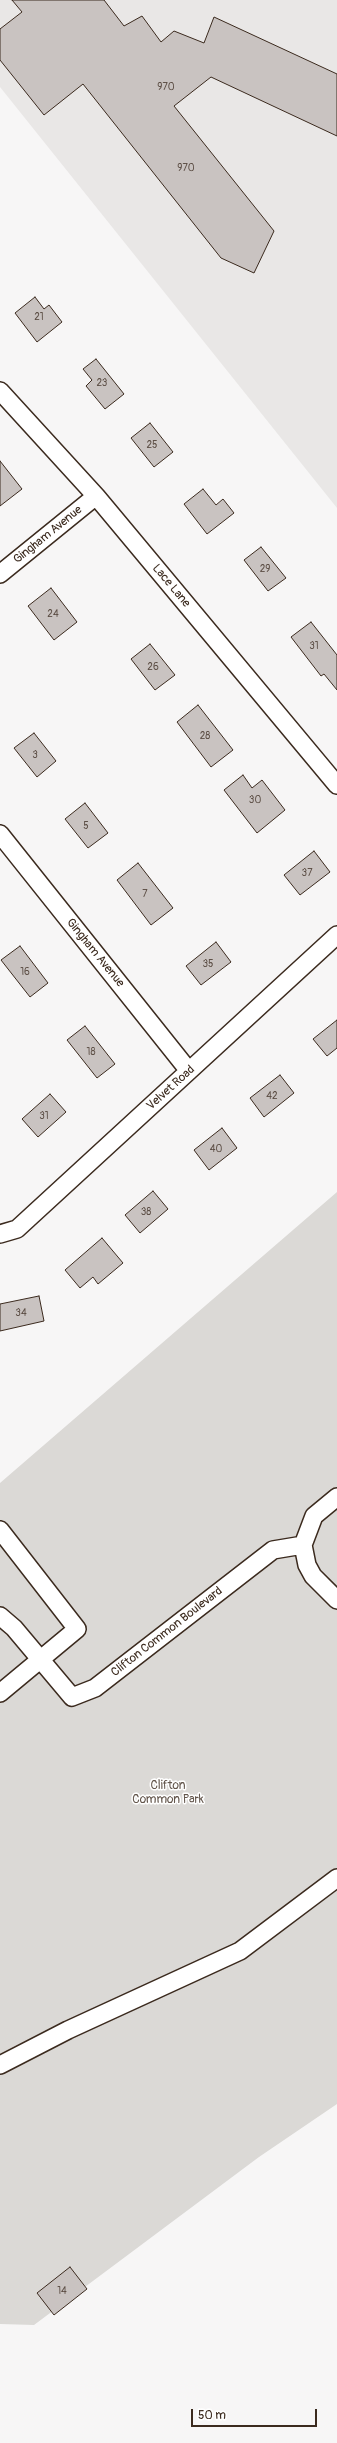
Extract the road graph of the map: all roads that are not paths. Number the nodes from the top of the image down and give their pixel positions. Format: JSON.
{"nodes":[{"id":1,"x":0,"y":391,"type":"edge"},
{"id":2,"x":96,"y":496,"type":"junction"},
{"id":3,"x":0,"y":574,"type":"edge"},
{"id":4,"x":337,"y":785,"type":"edge"},
{"id":5,"x":0,"y":834,"type":"edge"},
{"id":6,"x":337,"y":935,"type":"edge"},
{"id":7,"x":189,"y":1071,"type":"junction"},
{"id":8,"x":0,"y":1234,"type":"edge"},
{"id":9,"x":337,"y":1497,"type":"edge"},
{"id":10,"x":0,"y":1530,"type":"edge"},
{"id":11,"x":303,"y":1545,"type":"junction"},
{"id":12,"x":337,"y":1600,"type":"edge"},
{"id":13,"x":0,"y":1616,"type":"edge"},
{"id":14,"x":41,"y":1660,"type":"junction"},
{"id":15,"x":0,"y":1693,"type":"edge"},
{"id":16,"x":337,"y":1878,"type":"edge"},
{"id":17,"x":0,"y":2065,"type":"edge"}],
"edges":[{"from":1,"to":2,"type":"street","name":"Lace Lane"},
{"from":2,"to":3,"type":"street","name":"Gingham Avenue"},
{"from":2,"to":4,"type":"street","name":"Lace Lane"},
{"from":5,"to":7,"type":"street","name":"Gingham Avenue"},
{"from":6,"to":7,"type":"street","name":"Velvet Road"},
{"from":7,"to":8,"type":"street","name":"Velvet Road"},
{"from":9,"to":11,"type":"street"},
{"from":10,"to":14,"type":"street"},
{"from":11,"to":12,"type":"street"},
{"from":11,"to":14,"type":"street","name":"Clifton Common Boulevard"},
{"from":13,"to":14,"type":"street","name":"Clifton Common Boulevard"},
{"from":14,"to":15,"type":"street"},
{"from":16,"to":17,"type":"street"}]}
